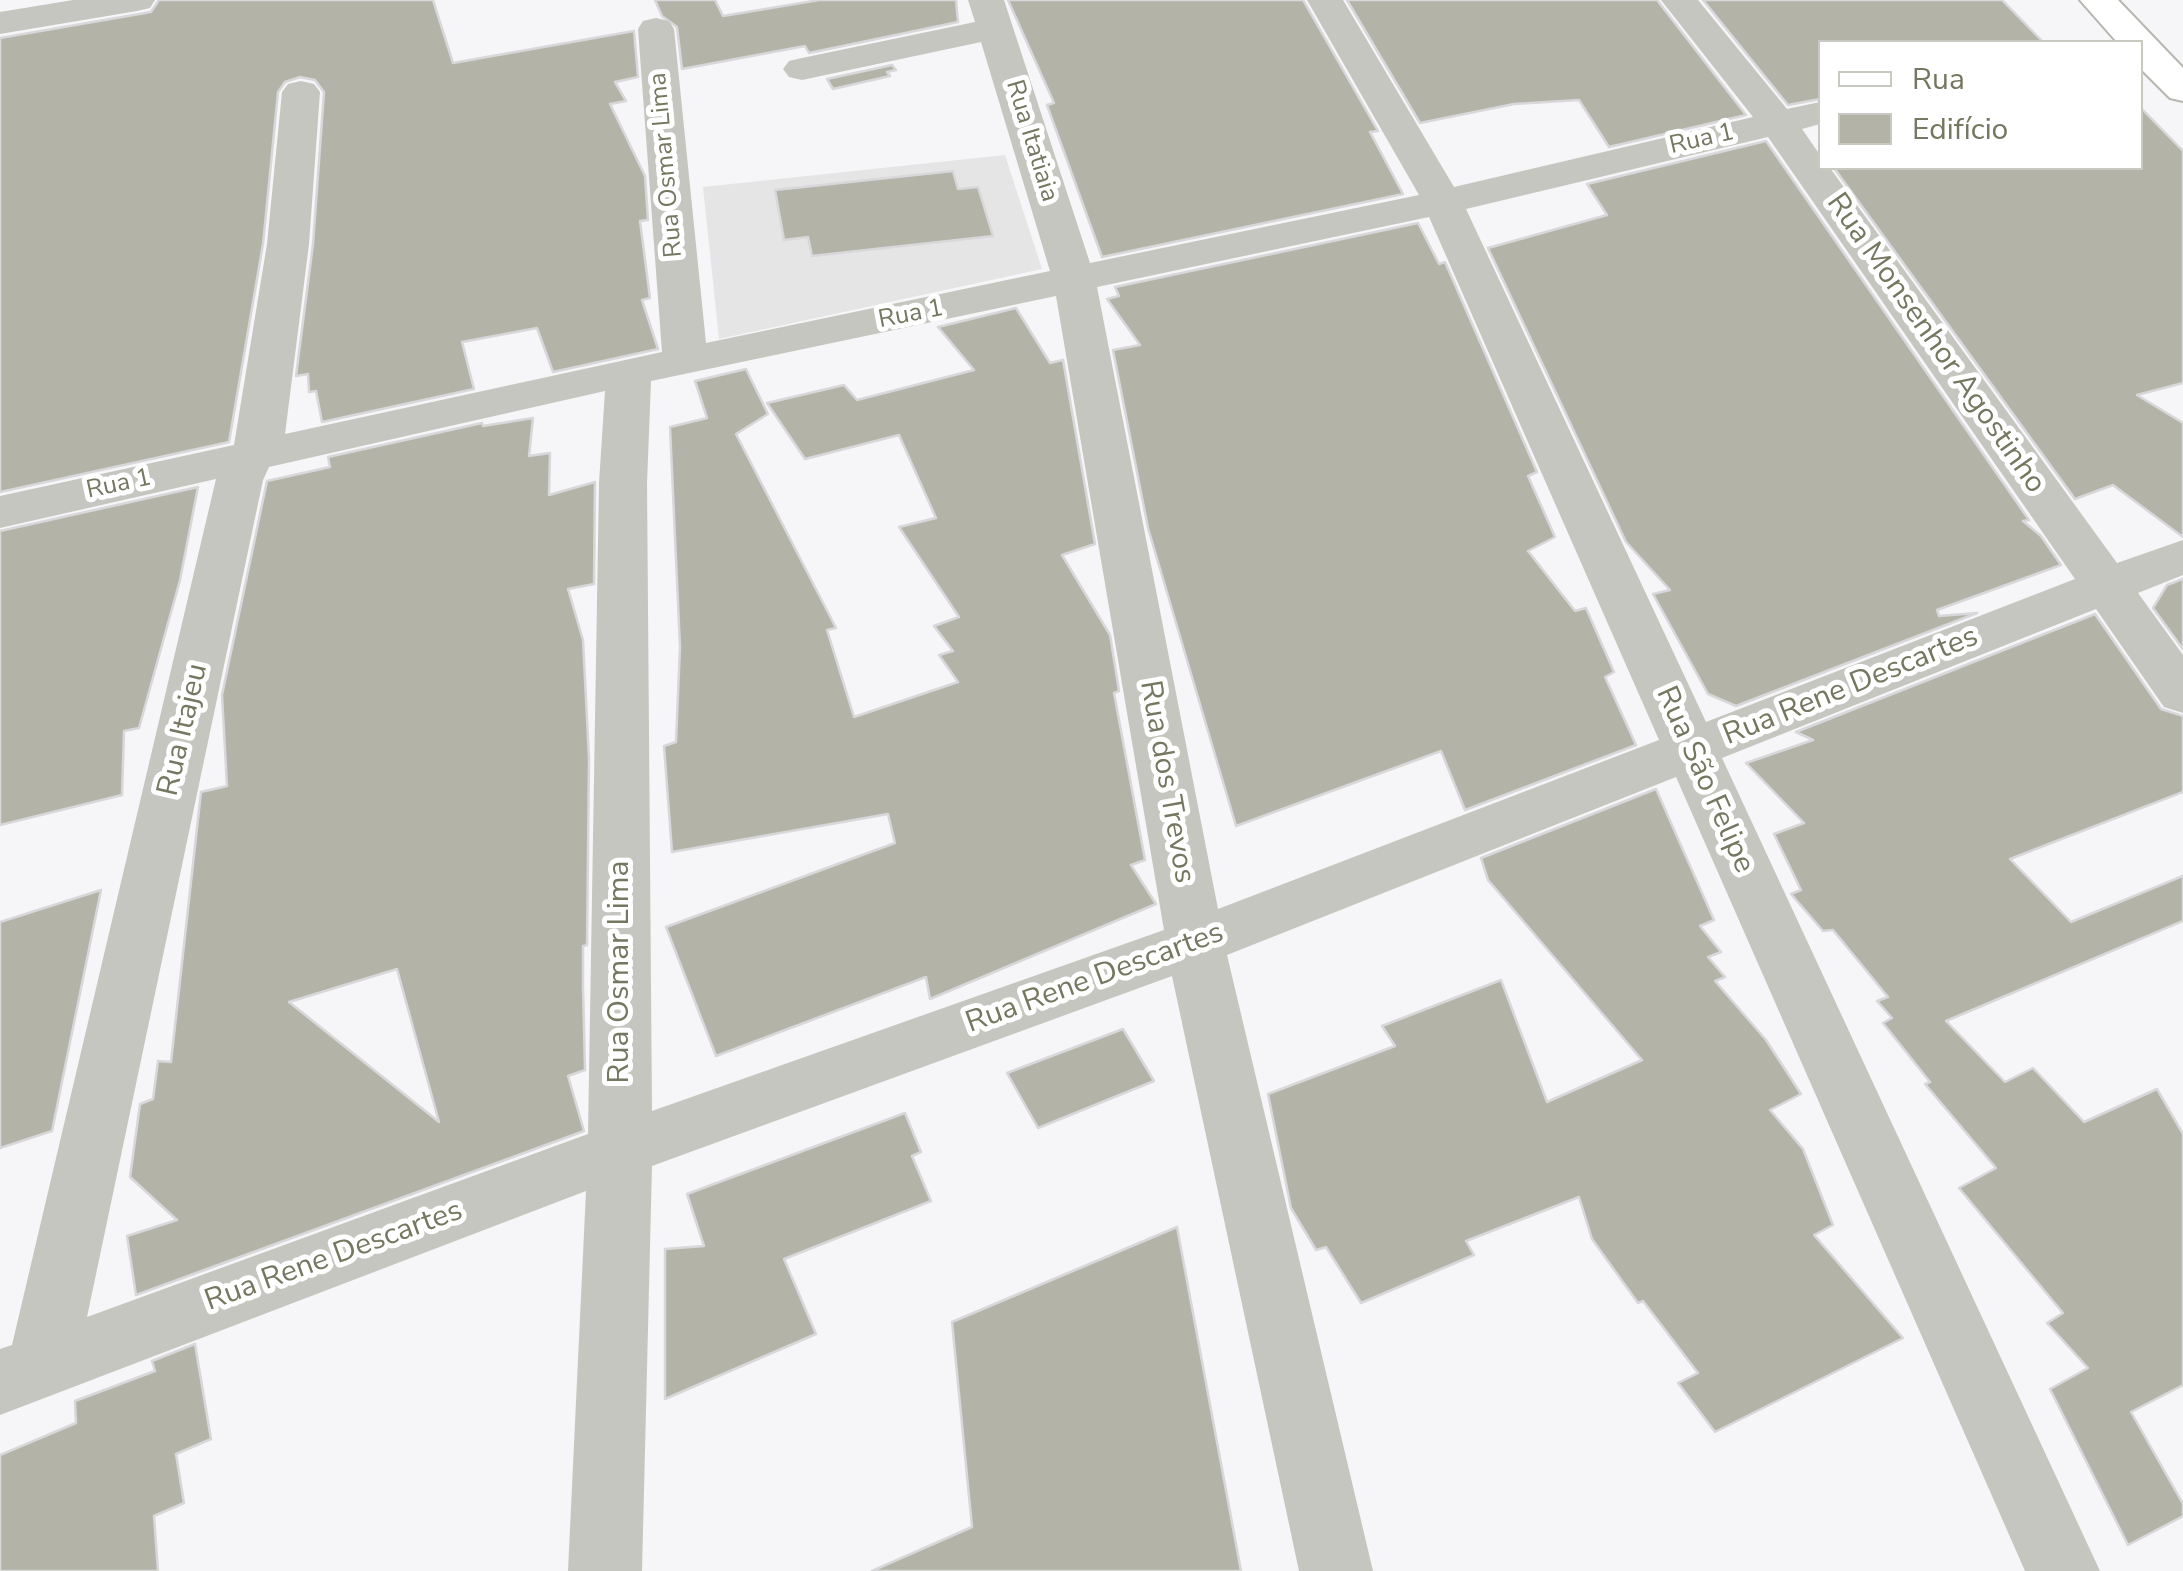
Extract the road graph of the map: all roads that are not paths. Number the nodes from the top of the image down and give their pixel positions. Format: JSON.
{"nodes":[{"id":1,"x":137,"y":0,"type":"edge"},
{"id":2,"x":1325,"y":0,"type":"edge"},
{"id":3,"x":1679,"y":0,"type":"edge"},
{"id":4,"x":2098,"y":0,"type":"edge"},
{"id":5,"x":991,"y":14,"type":"edge"},
{"id":6,"x":0,"y":23,"type":"edge"},
{"id":7,"x":656,"y":29,"type":"dead end"},
{"id":8,"x":2135,"y":40,"type":"edge"},
{"id":9,"x":2143,"y":48,"type":"edge"},
{"id":10,"x":802,"y":69,"type":"dead end"},
{"id":11,"x":2183,"y":90,"type":"edge"},
{"id":12,"x":301,"y":92,"type":"dead end"},
{"id":13,"x":1818,"y":113,"type":"edge"},
{"id":14,"x":1778,"y":122,"type":"junction"},
{"id":15,"x":1443,"y":202,"type":"junction"},
{"id":16,"x":1075,"y":282,"type":"junction"},
{"id":17,"x":657,"y":366,"type":"junction"},
{"id":18,"x":254,"y":455,"type":"junction"},
{"id":19,"x":0,"y":512,"type":"edge"},
{"id":20,"x":2183,"y":556,"type":"edge"},
{"id":21,"x":2105,"y":586,"type":"junction"},
{"id":22,"x":2183,"y":694,"type":"edge"},
{"id":23,"x":1691,"y":750,"type":"junction"},
{"id":24,"x":1195,"y":943,"type":"junction"},
{"id":25,"x":620,"y":1150,"type":"junction"},
{"id":26,"x":21,"y":1374,"type":"edge"},
{"id":27,"x":606,"y":1571,"type":"edge"},
{"id":28,"x":1336,"y":1571,"type":"edge"},
{"id":29,"x":2063,"y":1571,"type":"edge"}],
"edges":[{"from":1,"to":6,"type":"street"},
{"from":2,"to":15,"type":"street","name":"Rua São Felipe"},
{"from":3,"to":14,"type":"street","name":"Rua Monsenhor Agostinho"},
{"from":4,"to":8,"type":"main road"},
{"from":5,"to":10,"type":"street"},
{"from":5,"to":16,"type":"street","name":"Rua Itatiaia"},
{"from":7,"to":17,"type":"street","name":"Rua Osmar Lima"},
{"from":9,"to":11,"type":"main road"},
{"from":12,"to":18,"type":"street","name":"Rua Itajeu"},
{"from":13,"to":14,"type":"street","name":"Rua 1"},
{"from":14,"to":15,"type":"street","name":"Rua 1"},
{"from":14,"to":21,"type":"street","name":"Rua Monsenhor Agostinho"},
{"from":15,"to":16,"type":"street","name":"Rua 1"},
{"from":15,"to":23,"type":"street","name":"Rua São Felipe"},
{"from":16,"to":17,"type":"street","name":"Rua 1"},
{"from":16,"to":24,"type":"street","name":"Rua dos Trevos"},
{"from":17,"to":18,"type":"street","name":"Rua 1"},
{"from":17,"to":25,"type":"street","name":"Rua Osmar Lima"},
{"from":18,"to":19,"type":"street","name":"Rua 1"},
{"from":18,"to":26,"type":"street","name":"Rua Itajeu"},
{"from":20,"to":21,"type":"street","name":"Rua Rene Descartes"},
{"from":21,"to":22,"type":"street","name":"Rua Monsenhor Agostinho"},
{"from":21,"to":23,"type":"street","name":"Rua Rene Descartes"},
{"from":23,"to":24,"type":"street","name":"Rua Rene Descartes"},
{"from":23,"to":29,"type":"street","name":"Rua São Felipe"},
{"from":24,"to":25,"type":"street","name":"Rua Rene Descartes"},
{"from":24,"to":28,"type":"street","name":"Rua dos Trevos"},
{"from":25,"to":26,"type":"street","name":"Rua Rene Descartes"},
{"from":25,"to":27,"type":"street","name":"Rua Osmar Lima"}]}
